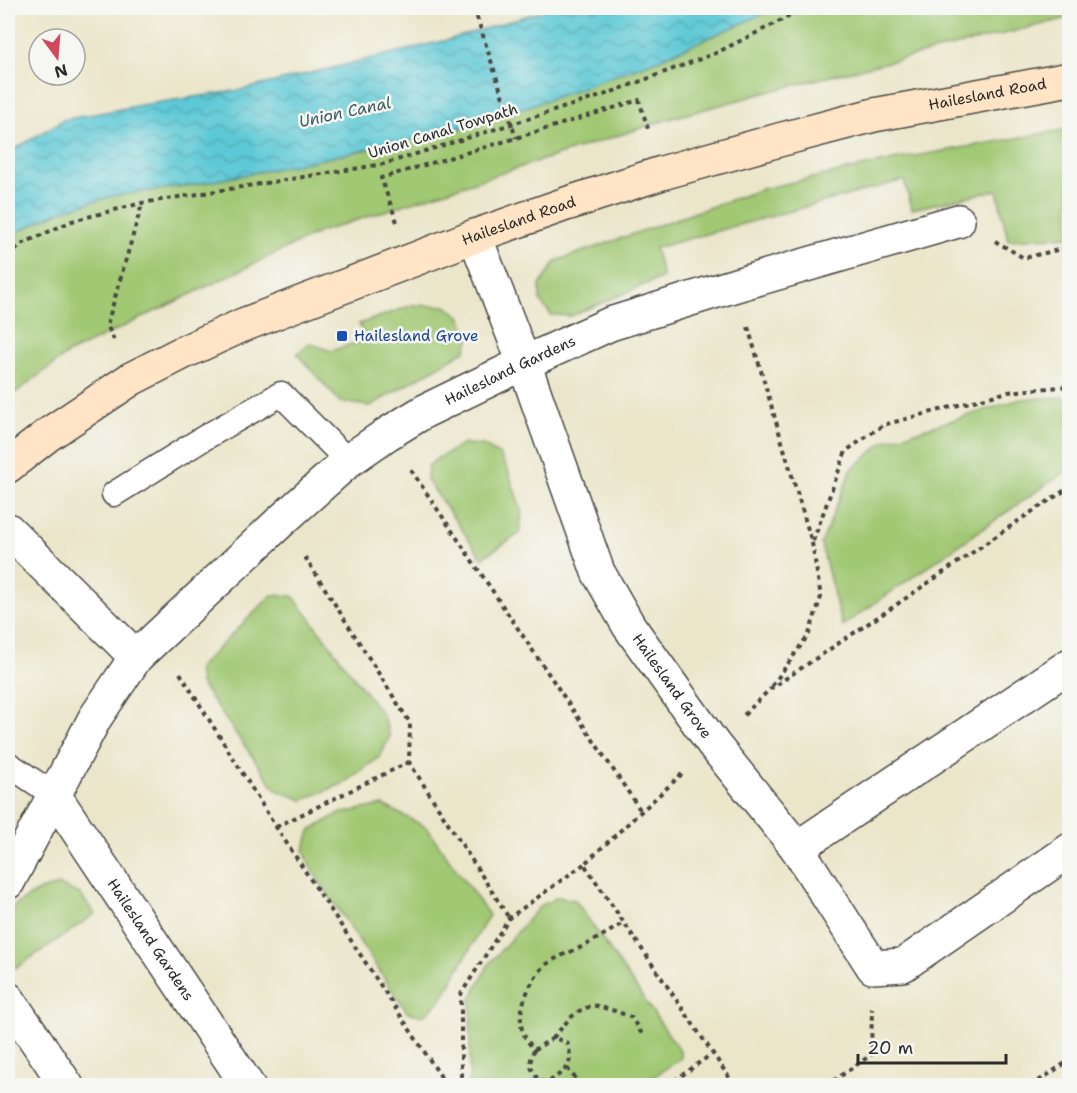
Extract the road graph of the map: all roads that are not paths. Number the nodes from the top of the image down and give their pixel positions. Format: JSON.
{"nodes":[{"id":1,"x":1070,"y":79,"type":"edge"},
{"id":2,"x":958,"y":221,"type":"road end"},
{"id":3,"x":475,"y":236,"type":"junction"},
{"id":4,"x":524,"y":363,"type":"junction"},
{"id":5,"x":348,"y":461,"type":"junction"},
{"id":6,"x":8,"y":466,"type":"edge"},
{"id":7,"x":114,"y":494,"type":"dead end"},
{"id":8,"x":8,"y":530,"type":"edge"},
{"id":9,"x":147,"y":648,"type":"junction"},
{"id":10,"x":1070,"y":665,"type":"edge"},
{"id":11,"x":8,"y":764,"type":"edge"},
{"id":12,"x":54,"y":795,"type":"junction"},
{"id":13,"x":796,"y":848,"type":"junction"},
{"id":14,"x":1070,"y":850,"type":"edge"},
{"id":15,"x":8,"y":882,"type":"edge"},
{"id":16,"x":8,"y":999,"type":"edge"},
{"id":17,"x":67,"y":1086,"type":"edge"},
{"id":18,"x":248,"y":1086,"type":"edge"}],
"edges":[{"from":1,"to":3,"type":"street","name":"Hailesland Road"},
{"from":2,"to":4,"type":"street","name":"Hailesland Gardens"},
{"from":3,"to":4,"type":"street","name":"Hailesland Grove"},
{"from":3,"to":6,"type":"street","name":"Hailesland Road"},
{"from":4,"to":5,"type":"street","name":"Hailesland Gardens"},
{"from":4,"to":13,"type":"street","name":"Hailesland Grove"},
{"from":5,"to":7,"type":"lane"},
{"from":5,"to":9,"type":"street","name":"Hailesland Gardens"},
{"from":8,"to":9,"type":"street"},
{"from":9,"to":12,"type":"street","name":"Hailesland Gardens"},
{"from":10,"to":13,"type":"street"},
{"from":11,"to":12,"type":"lane"},
{"from":12,"to":15,"type":"street","name":"Hailesland Gardens"},
{"from":12,"to":18,"type":"street","name":"Hailesland Gardens"},
{"from":13,"to":14,"type":"street","name":"Hailesland Grove"},
{"from":16,"to":17,"type":"street"}]}
